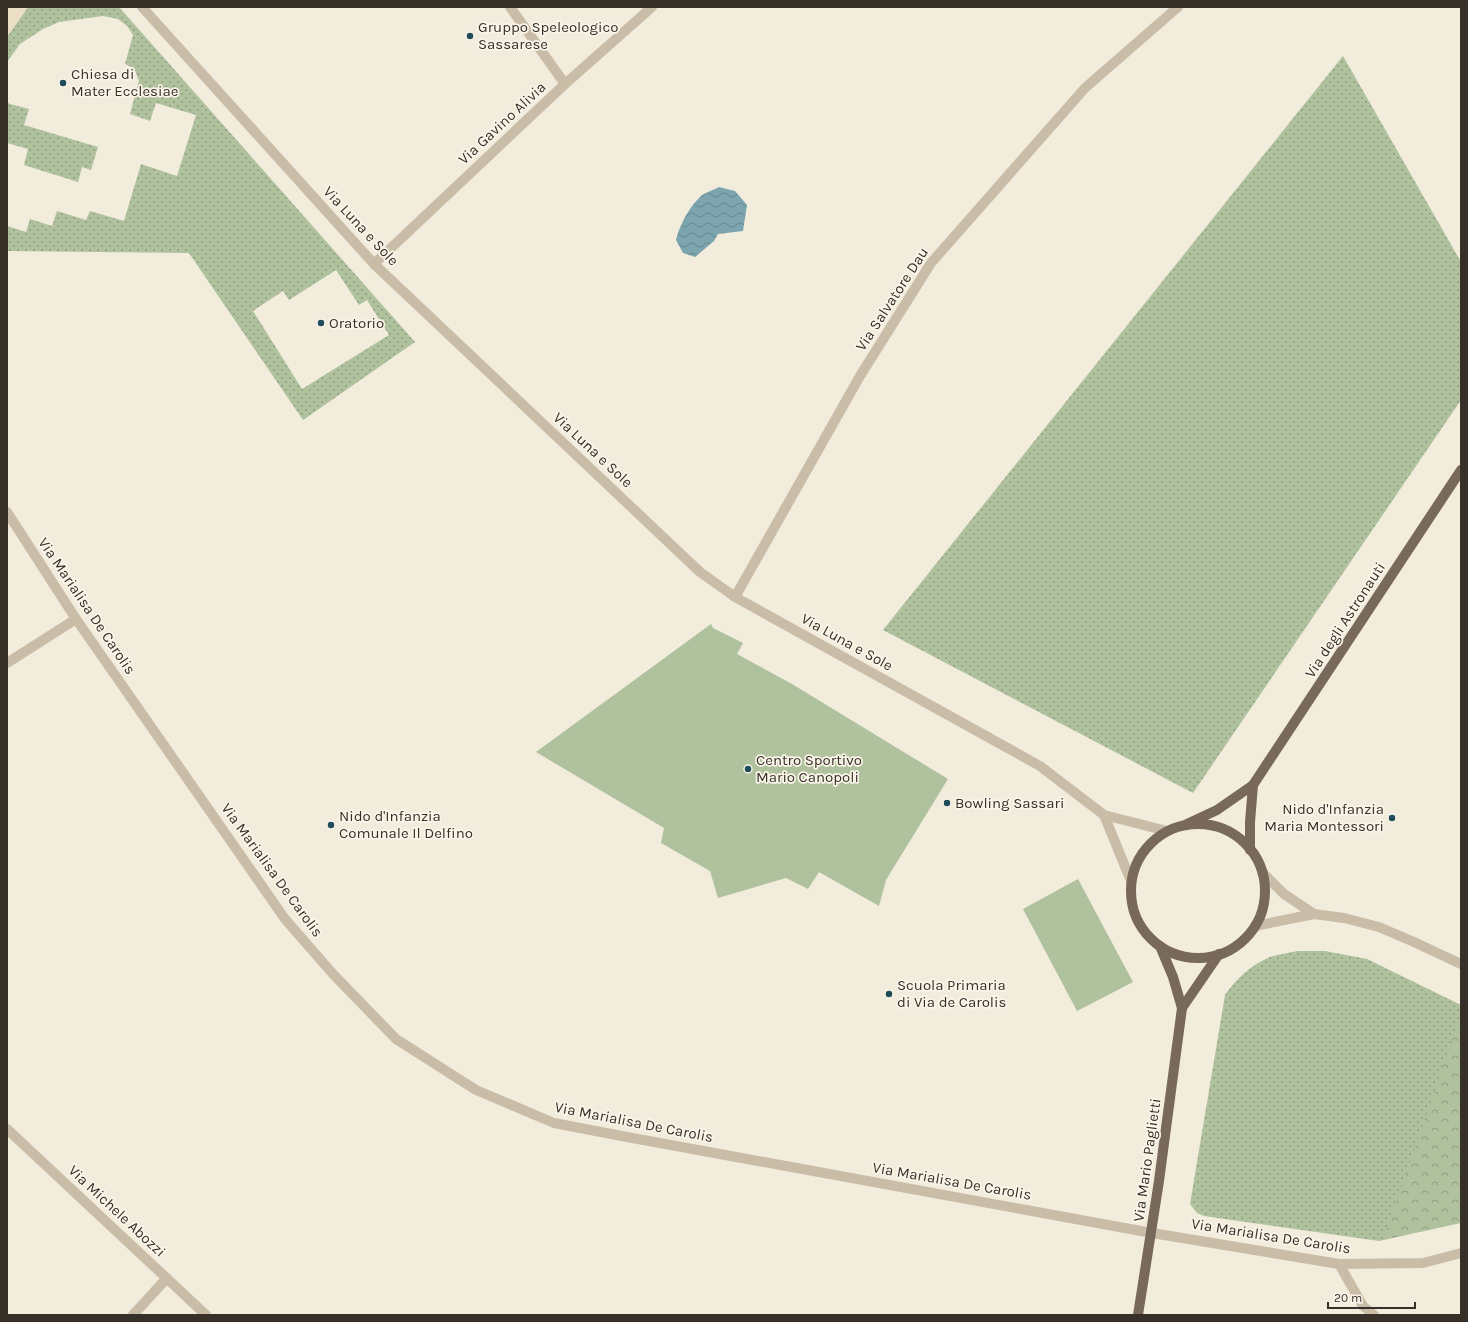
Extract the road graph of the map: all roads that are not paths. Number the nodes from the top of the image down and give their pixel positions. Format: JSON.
{"nodes":[{"id":1,"x":142,"y":7,"type":"edge"},
{"id":2,"x":510,"y":7,"type":"edge"},
{"id":3,"x":652,"y":7,"type":"edge"},
{"id":4,"x":1178,"y":7,"type":"edge"},
{"id":5,"x":565,"y":84,"type":"junction"},
{"id":6,"x":374,"y":264,"type":"junction"},
{"id":7,"x":1461,"y":470,"type":"edge"},
{"id":8,"x":7,"y":512,"type":"edge"},
{"id":9,"x":735,"y":597,"type":"junction"},
{"id":10,"x":76,"y":619,"type":"junction"},
{"id":11,"x":7,"y":663,"type":"edge"},
{"id":12,"x":1253,"y":786,"type":"junction"},
{"id":13,"x":1104,"y":814,"type":"junction"},
{"id":14,"x":1187,"y":824,"type":"junction"},
{"id":15,"x":1167,"y":831,"type":"junction"},
{"id":16,"x":1250,"y":850,"type":"junction"},
{"id":17,"x":1262,"y":872,"type":"junction"},
{"id":18,"x":1131,"y":881,"type":"junction"},
{"id":19,"x":1314,"y":914,"type":"junction"},
{"id":20,"x":1255,"y":926,"type":"junction"},
{"id":21,"x":1160,"y":946,"type":"junction"},
{"id":22,"x":1219,"y":954,"type":"junction"},
{"id":23,"x":1461,"y":964,"type":"edge"},
{"id":24,"x":1182,"y":1008,"type":"junction"},
{"id":25,"x":7,"y":1129,"type":"edge"},
{"id":26,"x":1152,"y":1233,"type":"junction"},
{"id":27,"x":1461,"y":1253,"type":"edge"},
{"id":28,"x":1339,"y":1264,"type":"junction"},
{"id":29,"x":167,"y":1278,"type":"junction"},
{"id":30,"x":133,"y":1315,"type":"edge"},
{"id":31,"x":206,"y":1315,"type":"edge"},
{"id":32,"x":1138,"y":1315,"type":"edge"},
{"id":33,"x":1374,"y":1315,"type":"edge"}],
"edges":[{"from":1,"to":6,"type":"street","name":"Via Luna e Sole"},
{"from":2,"to":5,"type":"street"},
{"from":3,"to":5,"type":"street","name":"Via Gavino Alivia"},
{"from":4,"to":9,"type":"street","name":"Via Salvatore Dau"},
{"from":5,"to":6,"type":"street","name":"Via Gavino Alivia"},
{"from":6,"to":9,"type":"street","name":"Via Luna e Sole"},
{"from":7,"to":12,"type":"main road","name":"Via degli Astronauti"},
{"from":8,"to":10,"type":"street","name":"Via Marialisa De Carolis"},
{"from":9,"to":13,"type":"street","name":"Via Luna e Sole"},
{"from":10,"to":11,"type":"street"},
{"from":10,"to":26,"type":"street","name":"Via Marialisa De Carolis"},
{"from":12,"to":14,"type":"main road","name":"Via degli Astronauti"},
{"from":12,"to":16,"type":"main road","name":"Via degli Astronauti"},
{"from":13,"to":15,"type":"street","name":"Via Luna e Sole"},
{"from":13,"to":18,"type":"street"},
{"from":14,"to":15,"type":"main road"},
{"from":14,"to":16,"type":"main road"},
{"from":15,"to":18,"type":"main road"},
{"from":16,"to":17,"type":"main road"},
{"from":17,"to":19,"type":"street"},
{"from":17,"to":20,"type":"main road"},
{"from":18,"to":21,"type":"main road"},
{"from":19,"to":20,"type":"street"},
{"from":19,"to":23,"type":"street"},
{"from":20,"to":22,"type":"main road"},
{"from":21,"to":22,"type":"main road"},
{"from":21,"to":24,"type":"main road"},
{"from":22,"to":24,"type":"main road"},
{"from":24,"to":26,"type":"main road","name":"Via Mario Paglietti"},
{"from":25,"to":29,"type":"street","name":"Via Michele Abozzi"},
{"from":26,"to":28,"type":"street","name":"Via Marialisa De Carolis"},
{"from":26,"to":32,"type":"main road","name":"Via Mario Paglietti"},
{"from":27,"to":28,"type":"street","name":"Via Marialisa De Carolis"},
{"from":28,"to":33,"type":"street"},
{"from":29,"to":30,"type":"street"},
{"from":29,"to":31,"type":"street","name":"Via Michele Abozzi"}]}
